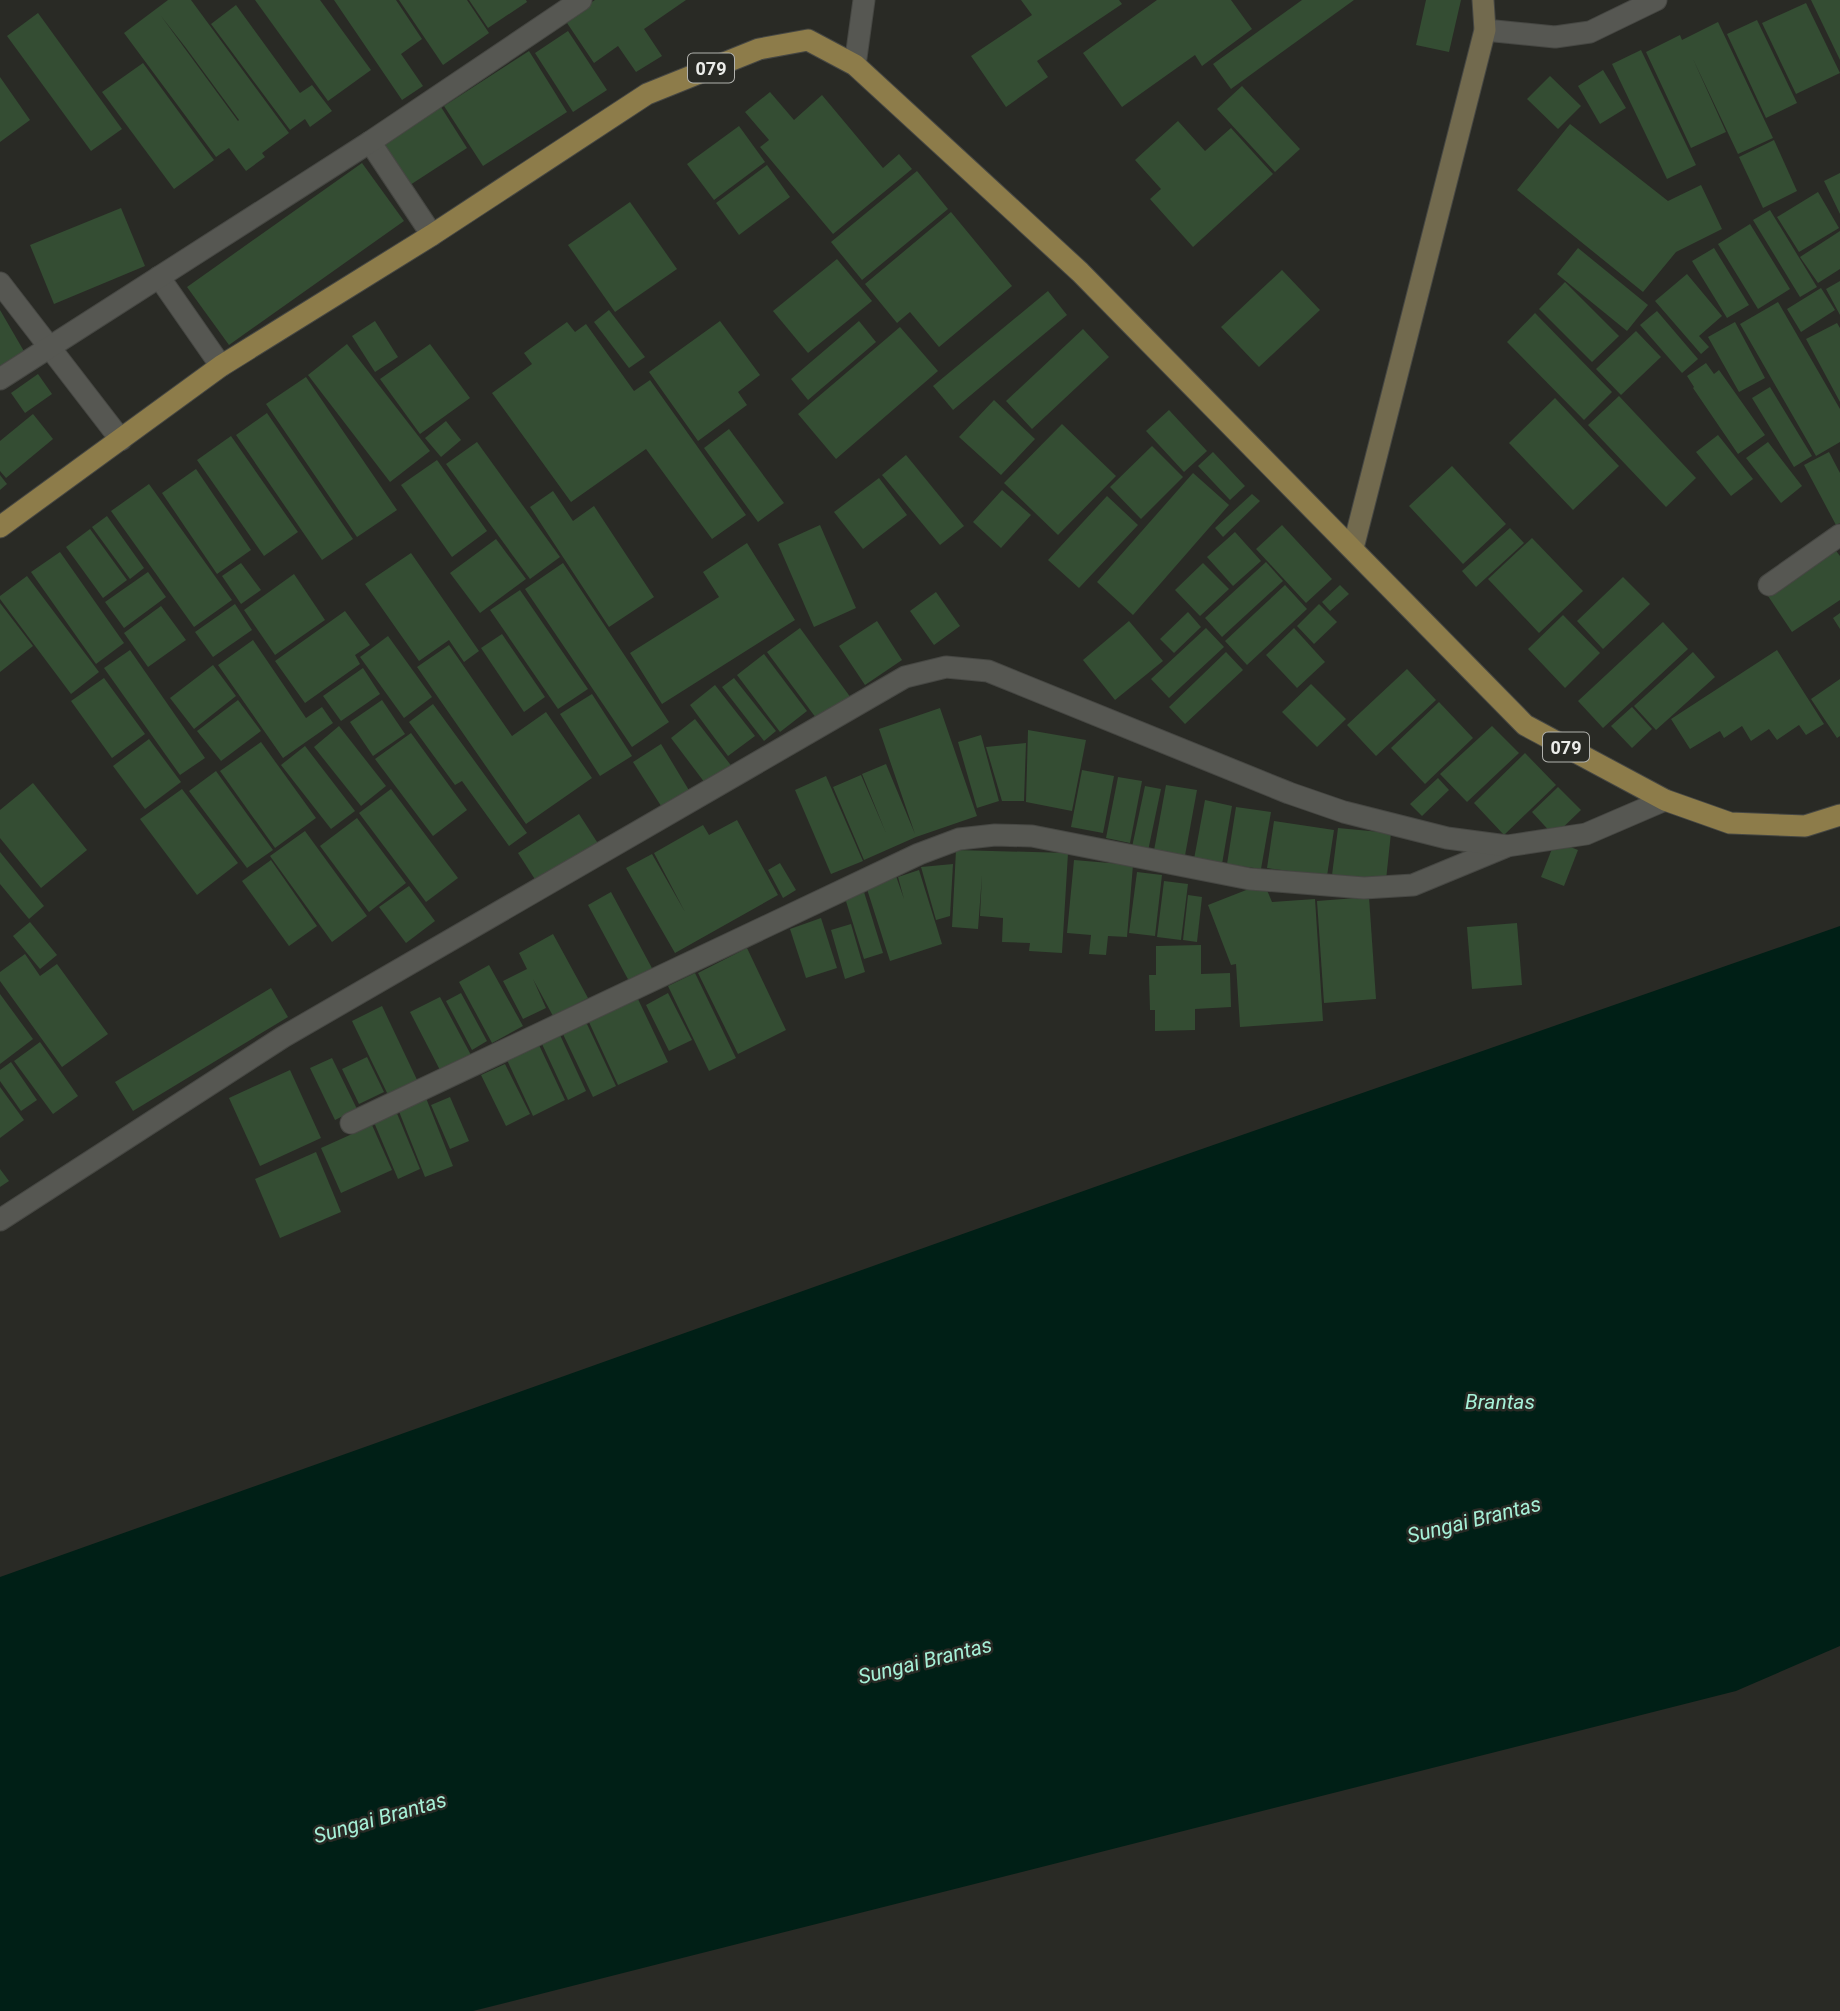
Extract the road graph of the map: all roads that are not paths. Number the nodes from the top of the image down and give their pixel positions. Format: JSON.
{"nodes":[{"id":1,"x":581,"y":0,"type":"edge"},
{"id":2,"x":864,"y":0,"type":"edge"},
{"id":3,"x":1483,"y":0,"type":"edge"},
{"id":4,"x":1656,"y":0,"type":"edge"},
{"id":5,"x":1486,"y":30,"type":"junction"},
{"id":6,"x":855,"y":65,"type":"junction"},
{"id":7,"x":370,"y":142,"type":"junction"},
{"id":8,"x":432,"y":235,"type":"junction"},
{"id":9,"x":159,"y":277,"type":"junction"},
{"id":10,"x":0,"y":283,"type":"edge"},
{"id":11,"x":49,"y":346,"type":"junction"},
{"id":12,"x":220,"y":366,"type":"junction"},
{"id":13,"x":0,"y":379,"type":"edge"},
{"id":14,"x":121,"y":440,"type":"junction"},
{"id":15,"x":0,"y":527,"type":"edge"},
{"id":16,"x":1839,"y":537,"type":"edge"},
{"id":17,"x":1353,"y":548,"type":"junction"},
{"id":18,"x":1769,"y":585,"type":"dead end"},
{"id":19,"x":1665,"y":800,"type":"junction"},
{"id":20,"x":1840,"y":815,"type":"edge"},
{"id":21,"x":1507,"y":846,"type":"junction"},
{"id":22,"x":351,"y":1123,"type":"dead end"},
{"id":23,"x":0,"y":1220,"type":"edge"}],
"edges":[{"from":1,"to":7,"type":"street"},
{"from":2,"to":6,"type":"street"},
{"from":3,"to":5,"type":"main road"},
{"from":4,"to":5,"type":"street"},
{"from":5,"to":17,"type":"main road"},
{"from":6,"to":8,"type":"main road","number":"079"},
{"from":6,"to":17,"type":"main road","number":"079"},
{"from":7,"to":8,"type":"street"},
{"from":7,"to":9,"type":"street"},
{"from":8,"to":12,"type":"main road","number":"079"},
{"from":9,"to":11,"type":"street"},
{"from":9,"to":12,"type":"street"},
{"from":10,"to":11,"type":"street"},
{"from":11,"to":13,"type":"street"},
{"from":11,"to":14,"type":"street"},
{"from":12,"to":14,"type":"main road","number":"079"},
{"from":14,"to":15,"type":"main road","number":"079"},
{"from":16,"to":18,"type":"street"},
{"from":17,"to":19,"type":"main road","number":"079"},
{"from":19,"to":20,"type":"main road","number":"079"},
{"from":19,"to":21,"type":"street"},
{"from":21,"to":22,"type":"street"},
{"from":21,"to":23,"type":"street"}]}
